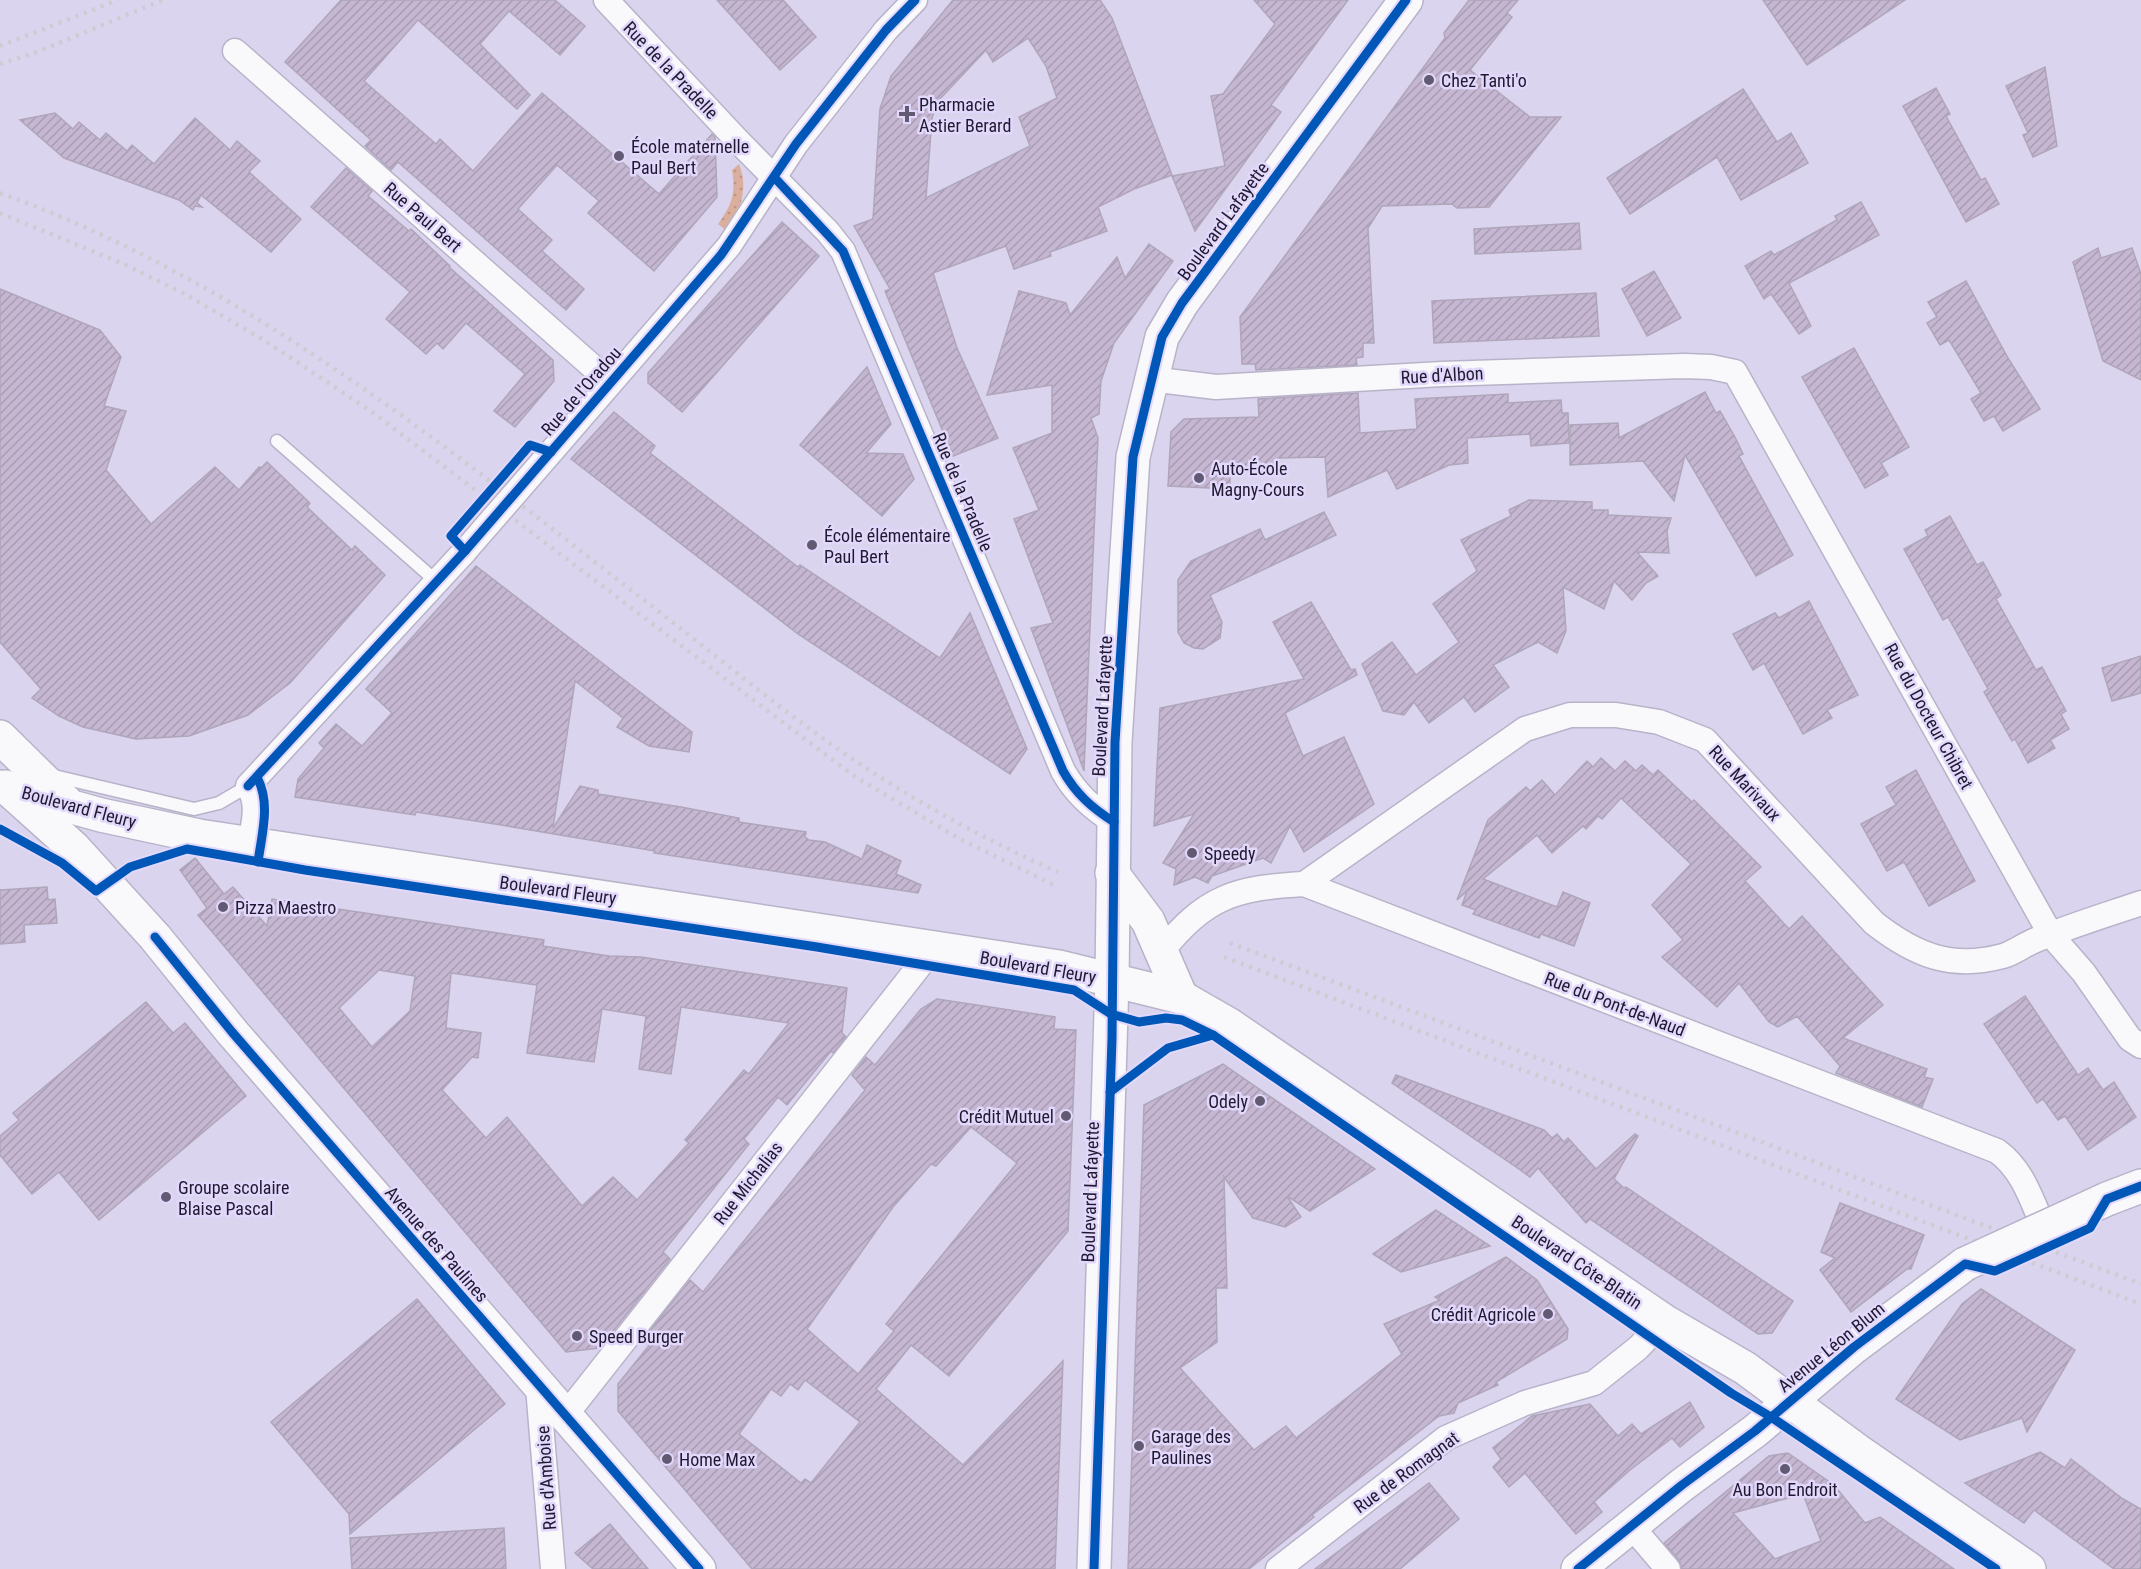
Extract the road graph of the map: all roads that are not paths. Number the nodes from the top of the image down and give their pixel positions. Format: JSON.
{"nodes":[{"id":1,"x":606,"y":0,"type":"edge"},
{"id":2,"x":915,"y":0,"type":"edge"},
{"id":3,"x":1406,"y":0,"type":"edge"},
{"id":4,"x":235,"y":51,"type":"dead end"},
{"id":5,"x":774,"y":177,"type":"junction"},
{"id":6,"x":1735,"y":372,"type":"joint"},
{"id":7,"x":1150,"y":379,"type":"junction"},
{"id":8,"x":610,"y":382,"type":"junction"},
{"id":9,"x":277,"y":441,"type":"dead end"},
{"id":10,"x":436,"y":581,"type":"junction"},
{"id":11,"x":0,"y":737,"type":"edge"},
{"id":12,"x":8,"y":777,"type":"edge"},
{"id":13,"x":245,"y":788,"type":"junction"},
{"id":14,"x":1114,"y":822,"type":"junction"},
{"id":15,"x":250,"y":844,"type":"junction"},
{"id":16,"x":1112,"y":873,"type":"junction"},
{"id":17,"x":1304,"y":884,"type":"junction"},
{"id":18,"x":2141,"y":903,"type":"edge"},
{"id":19,"x":2051,"y":935,"type":"junction"},
{"id":20,"x":933,"y":950,"type":"junction"},
{"id":21,"x":1161,"y":952,"type":"junction"},
{"id":22,"x":1112,"y":980,"type":"junction"},
{"id":23,"x":1181,"y":997,"type":"junction"},
{"id":24,"x":2141,"y":1046,"type":"edge"},
{"id":25,"x":2141,"y":1185,"type":"edge"},
{"id":26,"x":2043,"y":1226,"type":"junction"},
{"id":27,"x":1664,"y":1321,"type":"junction"},
{"id":28,"x":538,"y":1387,"type":"junction"},
{"id":29,"x":1790,"y":1402,"type":"junction"},
{"id":30,"x":564,"y":1417,"type":"junction"},
{"id":31,"x":1632,"y":1527,"type":"junction"},
{"id":32,"x":553,"y":1569,"type":"edge"},
{"id":33,"x":699,"y":1569,"type":"edge"},
{"id":34,"x":1094,"y":1569,"type":"edge"},
{"id":35,"x":1278,"y":1569,"type":"edge"},
{"id":36,"x":1578,"y":1569,"type":"edge"},
{"id":37,"x":1668,"y":1569,"type":"edge"},
{"id":38,"x":2029,"y":1569,"type":"edge"}],
"edges":[{"from":1,"to":5,"type":"street","name":"Rue de la Pradelle"},
{"from":2,"to":5,"type":"street","name":"Rue de l'Oradou"},
{"from":3,"to":7,"type":"main road","name":"Boulevard Lafayette"},
{"from":4,"to":8,"type":"street","name":"Rue Paul Bert"},
{"from":5,"to":8,"type":"street","name":"Rue de l'Oradou"},
{"from":5,"to":14,"type":"street","name":"Rue de la Pradelle"},
{"from":6,"to":7,"type":"street","name":"Rue d'Albon"},
{"from":6,"to":19,"type":"street","name":"Rue du Docteur Chibret"},
{"from":7,"to":14,"type":"main road","name":"Boulevard Lafayette"},
{"from":8,"to":10,"type":"street","name":"Rue de l'Oradou","bridge":true},
{"from":9,"to":10,"type":"lane"},
{"from":10,"to":13,"type":"street","name":"Rue de l'Oradou"},
{"from":11,"to":12,"type":"main road","name":"Avenue des Paulines"},
{"from":12,"to":13,"type":"lane"},
{"from":12,"to":15,"type":"main road","name":"Boulevard Fleury"},
{"from":12,"to":28,"type":"main road","name":"Avenue des Paulines"},
{"from":13,"to":15,"type":"street"},
{"from":14,"to":16,"type":"main road","name":"Boulevard Lafayette"},
{"from":15,"to":20,"type":"main road","name":"Boulevard Fleury"},
{"from":16,"to":21,"type":"main road"},
{"from":16,"to":22,"type":"main road","name":"Boulevard Lafayette"},
{"from":17,"to":19,"type":"street","name":"Rue Marivaux"},
{"from":17,"to":21,"type":"street","name":"Rue du Pont-de-Naud"},
{"from":17,"to":26,"type":"street","name":"Rue du Pont-de-Naud"},
{"from":18,"to":19,"type":"street","name":"Rue Marivaux"},
{"from":19,"to":24,"type":"street","name":"Rue du Docteur Chibret"},
{"from":20,"to":22,"type":"main road","name":"Boulevard Fleury"},
{"from":20,"to":30,"type":"street","name":"Rue Michalias"},
{"from":21,"to":23,"type":"main road"},
{"from":22,"to":23,"type":"main road","name":"Boulevard Côte-Blatin"},
{"from":22,"to":34,"type":"main road","name":"Boulevard Lafayette"},
{"from":23,"to":27,"type":"main road","name":"Boulevard Côte-Blatin"},
{"from":25,"to":26,"type":"main road","name":"Avenue Léon Blum","bridge":true},
{"from":26,"to":29,"type":"main road","name":"Avenue Léon Blum","bridge":true},
{"from":27,"to":29,"type":"main road","name":"Boulevard Côte-Blatin"},
{"from":27,"to":35,"type":"street","name":"Rue de Romagnat"},
{"from":28,"to":30,"type":"main road","name":"Avenue des Paulines"},
{"from":28,"to":32,"type":"street","name":"Rue d'Amboise"},
{"from":29,"to":31,"type":"main road","name":"Avenue Léon Blum"},
{"from":29,"to":38,"type":"main road","name":"Boulevard Côte-Blatin"},
{"from":30,"to":33,"type":"main road","name":"Avenue des Paulines"},
{"from":31,"to":36,"type":"main road","name":"Avenue Léon Blum"},
{"from":31,"to":37,"type":"street"}]}
